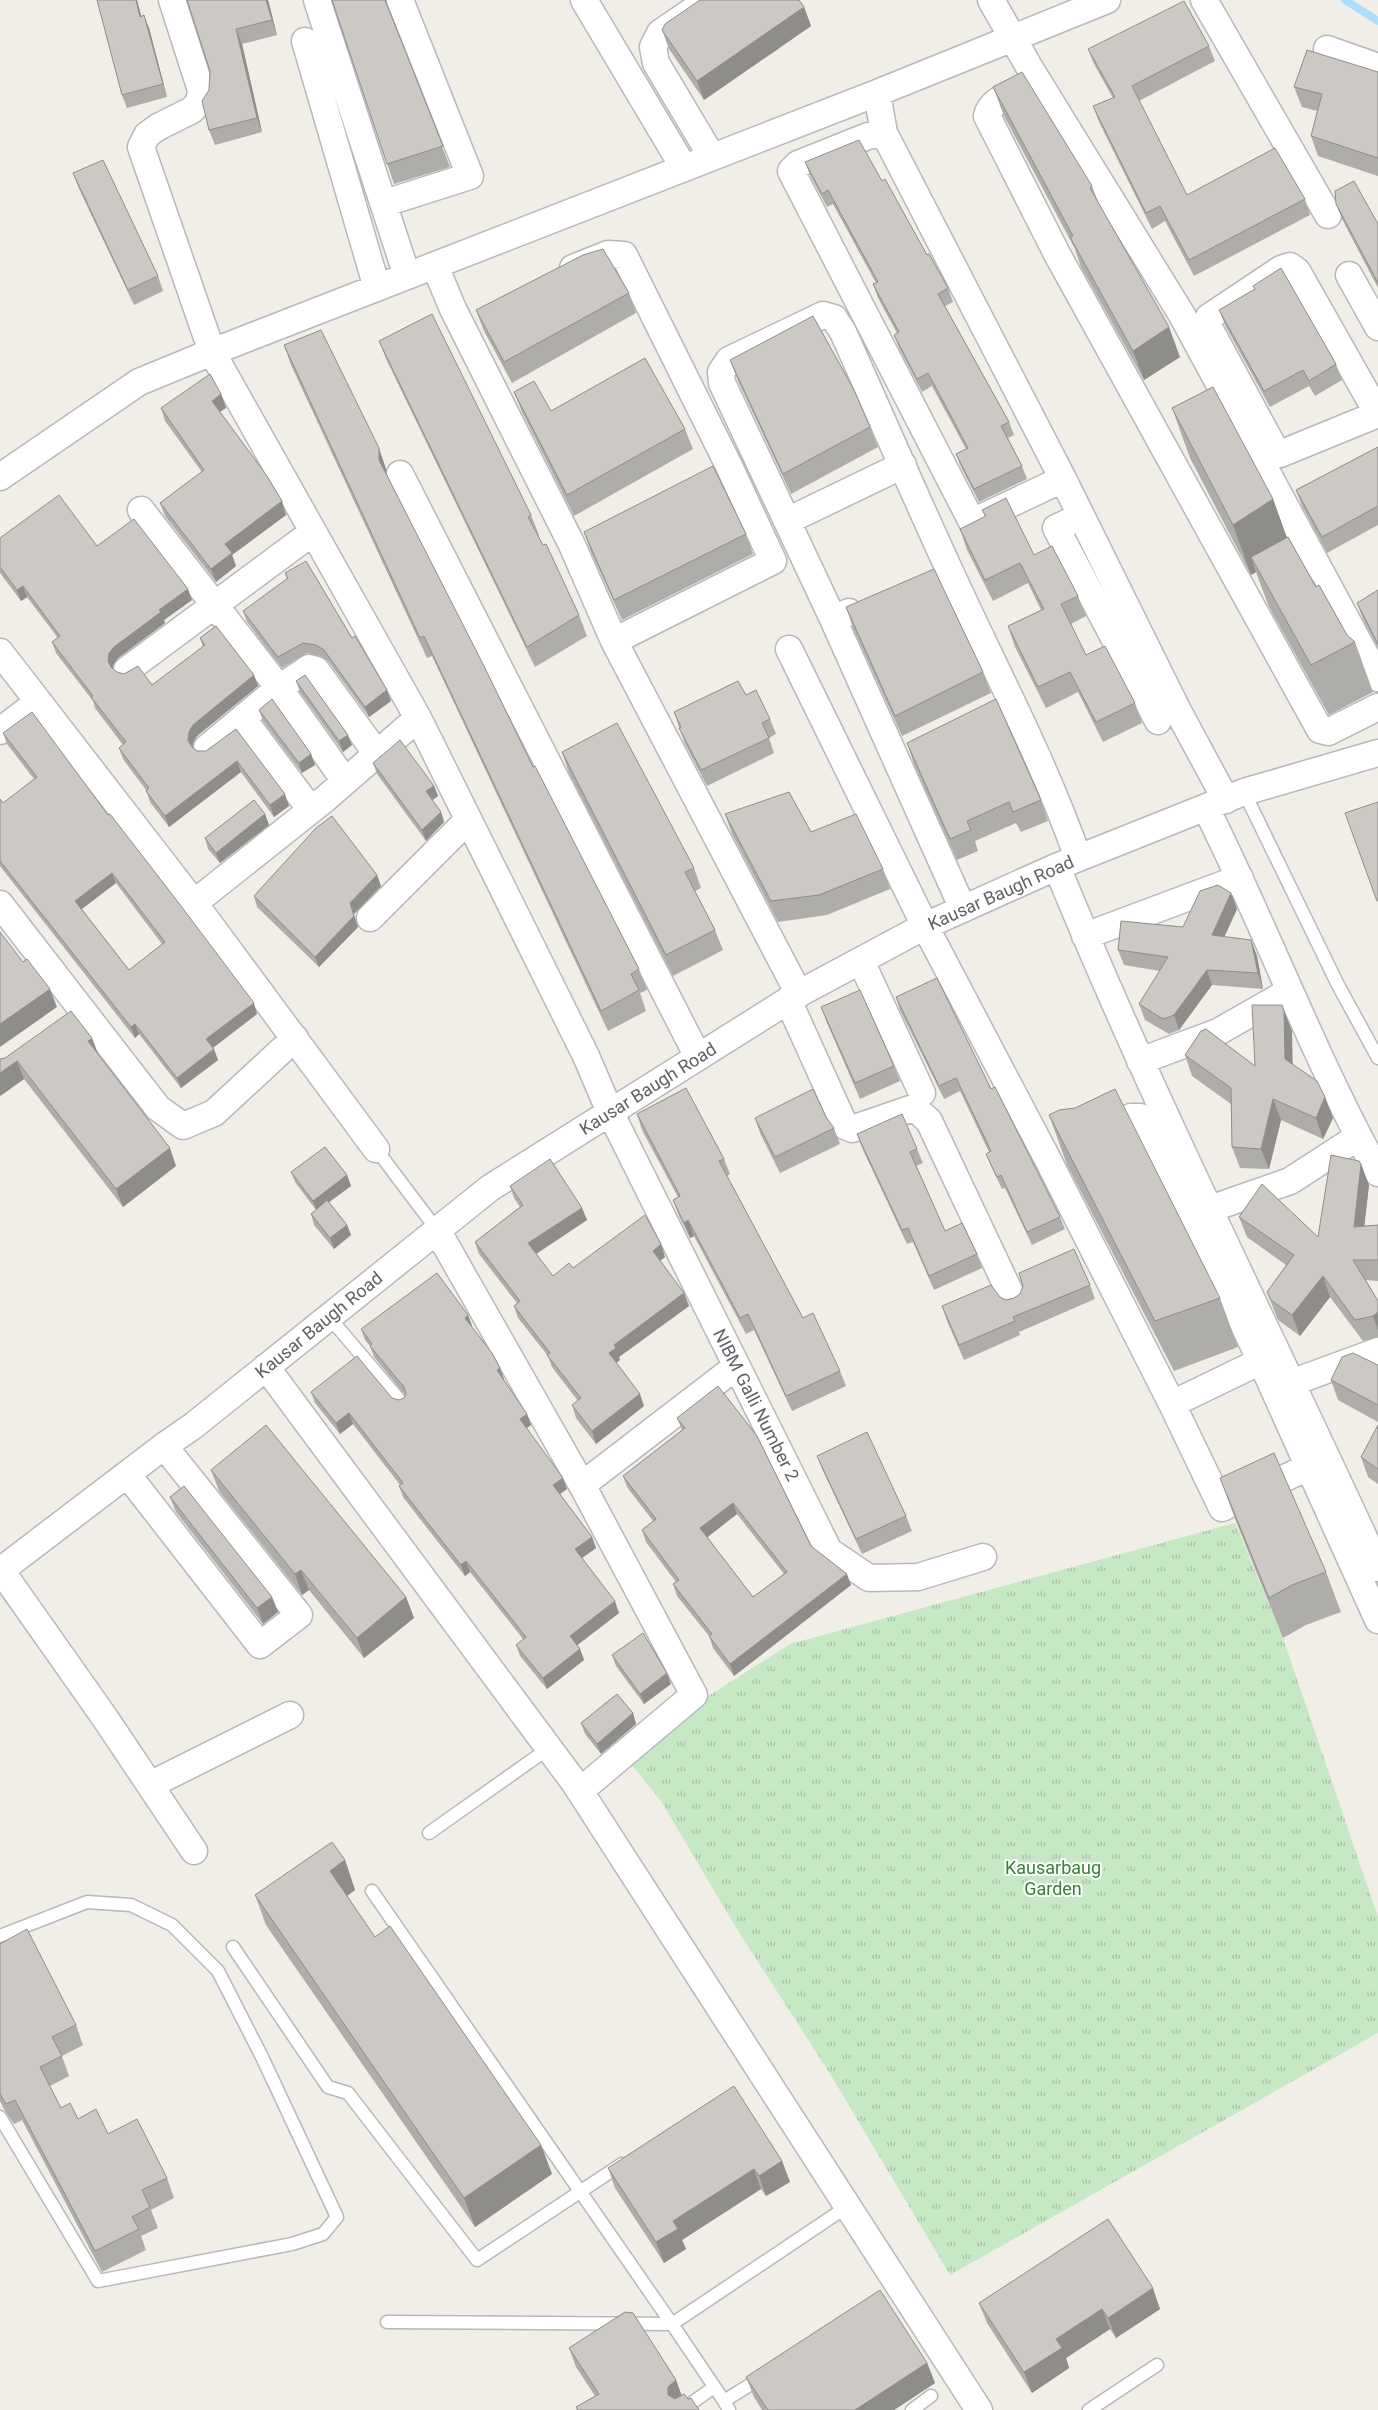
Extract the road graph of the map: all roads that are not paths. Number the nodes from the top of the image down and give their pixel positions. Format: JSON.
{"nodes":[{"id":1,"x":172,"y":0,"type":"edge"},
{"id":2,"x":318,"y":0,"type":"edge"},
{"id":3,"x":400,"y":0,"type":"edge"},
{"id":4,"x":584,"y":0,"type":"edge"},
{"id":5,"x":708,"y":0,"type":"edge"},
{"id":6,"x":991,"y":0,"type":"edge"},
{"id":7,"x":1107,"y":0,"type":"edge"},
{"id":8,"x":1204,"y":0,"type":"edge"},
{"id":9,"x":1012,"y":39,"type":"junction"},
{"id":10,"x":305,"y":41,"type":"dead end"},
{"id":11,"x":1327,"y":49,"type":"dead end"},
{"id":12,"x":1378,"y":67,"type":"edge"},
{"id":13,"x":1038,"y":83,"type":"junction"},
{"id":14,"x":878,"y":93,"type":"junction"},
{"id":15,"x":884,"y":133,"type":"junction"},
{"id":16,"x":712,"y":157,"type":"junction"},
{"id":17,"x":684,"y":168,"type":"junction"},
{"id":18,"x":385,"y":203,"type":"junction"},
{"id":19,"x":1328,"y":215,"type":"dead end"},
{"id":20,"x":435,"y":266,"type":"junction"},
{"id":21,"x":1349,"y":275,"type":"dead end"},
{"id":22,"x":407,"y":276,"type":"junction"},
{"id":23,"x":549,"y":279,"type":"edge"},
{"id":24,"x":377,"y":288,"type":"junction"},
{"id":25,"x":1378,"y":327,"type":"edge"},
{"id":26,"x":212,"y":352,"type":"junction"},
{"id":27,"x":1378,"y":414,"type":"edge"},
{"id":28,"x":903,"y":465,"type":"junction"},
{"id":29,"x":400,"y":474,"type":"dead end"},
{"id":30,"x":0,"y":476,"type":"edge"},
{"id":31,"x":1063,"y":479,"type":"junction"},
{"id":32,"x":141,"y":510,"type":"dead end"},
{"id":33,"x":787,"y":520,"type":"junction"},
{"id":34,"x":313,"y":532,"type":"junction"},
{"id":35,"x":868,"y":603,"type":"edge"},
{"id":36,"x":215,"y":605,"type":"junction"},
{"id":37,"x":833,"y":619,"type":"junction"},
{"id":38,"x":1124,"y":631,"type":"junction"},
{"id":39,"x":614,"y":641,"type":"junction"},
{"id":40,"x":789,"y":649,"type":"dead end"},
{"id":41,"x":0,"y":652,"type":"edge"},
{"id":42,"x":127,"y":670,"type":"edge"},
{"id":43,"x":1378,"y":678,"type":"edge"},
{"id":44,"x":279,"y":688,"type":"junction"},
{"id":45,"x":1012,"y":699,"type":"junction"},
{"id":46,"x":38,"y":702,"type":"junction"},
{"id":47,"x":1378,"y":707,"type":"edge"},
{"id":48,"x":987,"y":712,"type":"edge"},
{"id":49,"x":418,"y":718,"type":"junction"},
{"id":50,"x":243,"y":719,"type":"junction"},
{"id":51,"x":1158,"y":721,"type":"dead end"},
{"id":52,"x":0,"y":731,"type":"edge"},
{"id":53,"x":919,"y":744,"type":"edge"},
{"id":54,"x":207,"y":748,"type":"edge"},
{"id":55,"x":1378,"y":753,"type":"edge"},
{"id":56,"x":376,"y":754,"type":"junction"},
{"id":57,"x":894,"y":757,"type":"junction"},
{"id":58,"x":345,"y":782,"type":"junction"},
{"id":59,"x":1225,"y":800,"type":"junction"},
{"id":60,"x":311,"y":810,"type":"junction"},
{"id":61,"x":468,"y":820,"type":"junction"},
{"id":62,"x":1068,"y":863,"type":"junction"},
{"id":63,"x":1240,"y":878,"type":"junction"},
{"id":64,"x":194,"y":903,"type":"junction"},
{"id":65,"x":0,"y":904,"type":"edge"},
{"id":66,"x":963,"y":909,"type":"junction"},
{"id":67,"x":370,"y":918,"type":"dead end"},
{"id":68,"x":925,"y":926,"type":"junction"},
{"id":69,"x":1085,"y":936,"type":"junction"},
{"id":70,"x":861,"y":961,"type":"junction"},
{"id":71,"x":1288,"y":992,"type":"junction"},
{"id":72,"x":794,"y":997,"type":"junction"},
{"id":73,"x":81,"y":1009,"type":"junction"},
{"id":74,"x":58,"y":1025,"type":"edge"},
{"id":75,"x":295,"y":1038,"type":"junction"},
{"id":76,"x":698,"y":1057,"type":"junction"},
{"id":77,"x":1378,"y":1058,"type":"edge"},
{"id":78,"x":1140,"y":1061,"type":"junction"},
{"id":79,"x":922,"y":1093,"type":"dead end"},
{"id":80,"x":610,"y":1112,"type":"junction"},
{"id":81,"x":1358,"y":1137,"type":"junction"},
{"id":82,"x":376,"y":1149,"type":"joint"},
{"id":83,"x":1047,"y":1158,"type":"junction"},
{"id":84,"x":1378,"y":1173,"type":"edge"},
{"id":85,"x":1210,"y":1209,"type":"junction"},
{"id":86,"x":437,"y":1230,"type":"junction"},
{"id":87,"x":1013,"y":1299,"type":"edge"},
{"id":88,"x":329,"y":1317,"type":"junction"},
{"id":89,"x":1378,"y":1351,"type":"edge"},
{"id":90,"x":1261,"y":1361,"type":"junction"},
{"id":91,"x":737,"y":1366,"type":"junction"},
{"id":92,"x":266,"y":1368,"type":"junction"},
{"id":93,"x":1291,"y":1383,"type":"junction"},
{"id":94,"x":402,"y":1403,"type":"edge"},
{"id":95,"x":1172,"y":1404,"type":"junction"},
{"id":96,"x":164,"y":1446,"type":"junction"},
{"id":97,"x":1308,"y":1467,"type":"junction"},
{"id":98,"x":127,"y":1474,"type":"junction"},
{"id":99,"x":582,"y":1486,"type":"junction"},
{"id":100,"x":984,"y":1558,"type":"dead end"},
{"id":101,"x":1378,"y":1565,"type":"edge"},
{"id":102,"x":0,"y":1570,"type":"edge"},
{"id":103,"x":1378,"y":1620,"type":"edge"},
{"id":104,"x":290,"y":1715,"type":"dead end"},
{"id":105,"x":549,"y":1748,"type":"junction"},
{"id":106,"x":150,"y":1785,"type":"junction"},
{"id":107,"x":580,"y":1791,"type":"junction"},
{"id":108,"x":428,"y":1833,"type":"dead end"},
{"id":109,"x":194,"y":1852,"type":"dead end"},
{"id":110,"x":372,"y":1891,"type":"dead end"},
{"id":111,"x":2,"y":1930,"type":"edge"},
{"id":112,"x":233,"y":1947,"type":"dead end"},
{"id":113,"x":0,"y":2117,"type":"edge"},
{"id":114,"x":629,"y":2160,"type":"edge"},
{"id":115,"x":579,"y":2192,"type":"junction"},
{"id":116,"x":848,"y":2206,"type":"junction"},
{"id":117,"x":387,"y":2322,"type":"dead end"},
{"id":118,"x":672,"y":2324,"type":"junction"},
{"id":119,"x":1157,"y":2366,"type":"dead end"},
{"id":120,"x":774,"y":2369,"type":"edge"},
{"id":121,"x":714,"y":2387,"type":"junction"},
{"id":122,"x":931,"y":2396,"type":"dead end"},
{"id":123,"x":727,"y":2406,"type":"edge"},
{"id":124,"x":682,"y":2410,"type":"edge"},
{"id":125,"x":912,"y":2410,"type":"edge"},
{"id":126,"x":979,"y":2410,"type":"edge"},
{"id":127,"x":1089,"y":2410,"type":"edge"}],
"edges":[{"from":1,"to":26,"type":"street","name":"NIBM Galli Number 2"},
{"from":2,"to":18,"type":"street"},
{"from":3,"to":18,"type":"street"},
{"from":4,"to":17,"type":"street"},
{"from":5,"to":16,"type":"street"},
{"from":6,"to":9,"type":"street"},
{"from":7,"to":9,"type":"street"},
{"from":8,"to":19,"type":"street"},
{"from":9,"to":13,"type":"street"},
{"from":9,"to":14,"type":"street"},
{"from":10,"to":24,"type":"street"},
{"from":11,"to":12,"type":"street"},
{"from":13,"to":43,"type":"street"},
{"from":13,"to":47,"type":"street"},
{"from":14,"to":15,"type":"street"},
{"from":14,"to":16,"type":"street"},
{"from":15,"to":31,"type":"street"},
{"from":15,"to":31,"type":"street"},
{"from":16,"to":17,"type":"street"},
{"from":17,"to":20,"type":"street"},
{"from":18,"to":22,"type":"street"},
{"from":20,"to":22,"type":"street"},
{"from":20,"to":39,"type":"street"},
{"from":21,"to":25,"type":"street"},
{"from":22,"to":24,"type":"street"},
{"from":23,"to":39,"type":"street"},
{"from":24,"to":26,"type":"street"},
{"from":26,"to":30,"type":"street"},
{"from":26,"to":34,"type":"street","name":"NIBM Galli Number 2"},
{"from":27,"to":27,"type":"street"},
{"from":28,"to":33,"type":"street"},
{"from":28,"to":33,"type":"street"},
{"from":28,"to":45,"type":"street"},
{"from":29,"to":76,"type":"street"},
{"from":31,"to":38,"type":"street"},
{"from":32,"to":36,"type":"street"},
{"from":33,"to":37,"type":"street"},
{"from":34,"to":36,"type":"street"},
{"from":34,"to":49,"type":"street","name":"NIBM Galli Number 2"},
{"from":35,"to":37,"type":"street"},
{"from":36,"to":42,"type":"street"},
{"from":36,"to":44,"type":"street"},
{"from":37,"to":57,"type":"street"},
{"from":38,"to":51,"type":"street"},
{"from":38,"to":59,"type":"street"},
{"from":39,"to":72,"type":"street"},
{"from":40,"to":68,"type":"street"},
{"from":41,"to":46,"type":"street"},
{"from":44,"to":50,"type":"street"},
{"from":44,"to":56,"type":"street"},
{"from":44,"to":58,"type":"street"},
{"from":45,"to":48,"type":"street"},
{"from":45,"to":62,"type":"street"},
{"from":46,"to":52,"type":"street"},
{"from":46,"to":64,"type":"street"},
{"from":49,"to":56,"type":"street"},
{"from":49,"to":61,"type":"street","name":"NIBM Galli Number 2"},
{"from":50,"to":54,"type":"street"},
{"from":50,"to":60,"type":"street"},
{"from":53,"to":57,"type":"street"},
{"from":55,"to":59,"type":"street","name":"Kausar Baugh Road"},
{"from":56,"to":58,"type":"street"},
{"from":57,"to":66,"type":"street"},
{"from":58,"to":60,"type":"street"},
{"from":59,"to":62,"type":"street","name":"Kausar Baugh Road"},
{"from":59,"to":63,"type":"street"},
{"from":59,"to":77,"type":"lane"},
{"from":60,"to":64,"type":"street"},
{"from":61,"to":67,"type":"street"},
{"from":61,"to":80,"type":"street","name":"NIBM Galli Number 2"},
{"from":62,"to":66,"type":"street","name":"Kausar Baugh Road"},
{"from":62,"to":69,"type":"street"},
{"from":63,"to":69,"type":"street"},
{"from":63,"to":71,"type":"street"},
{"from":64,"to":75,"type":"street"},
{"from":65,"to":73,"type":"street"},
{"from":66,"to":68,"type":"street","name":"Kausar Baugh Road"},
{"from":68,"to":70,"type":"street","name":"Kausar Baugh Road"},
{"from":68,"to":83,"type":"street"},
{"from":69,"to":78,"type":"street"},
{"from":70,"to":72,"type":"street","name":"Kausar Baugh Road"},
{"from":70,"to":79,"type":"street"},
{"from":71,"to":78,"type":"street"},
{"from":71,"to":81,"type":"street"},
{"from":72,"to":76,"type":"street","name":"Kausar Baugh Road"},
{"from":72,"to":87,"type":"street"},
{"from":73,"to":74,"type":"street"},
{"from":73,"to":75,"type":"street"},
{"from":75,"to":82,"type":"street"},
{"from":76,"to":80,"type":"street","name":"Kausar Baugh Road"},
{"from":78,"to":85,"type":"street"},
{"from":80,"to":86,"type":"street","name":"Kausar Baugh Road"},
{"from":80,"to":91,"type":"street","name":"NIBM Galli Number 2"},
{"from":81,"to":84,"type":"street"},
{"from":81,"to":85,"type":"street"},
{"from":82,"to":86,"type":"lane"},
{"from":83,"to":90,"type":"street"},
{"from":83,"to":95,"type":"street"},
{"from":85,"to":93,"type":"street"},
{"from":86,"to":88,"type":"street","name":"Kausar Baugh Road"},
{"from":86,"to":99,"type":"street"},
{"from":88,"to":92,"type":"street","name":"Kausar Baugh Road"},
{"from":88,"to":94,"type":"lane"},
{"from":89,"to":93,"type":"street"},
{"from":90,"to":95,"type":"street"},
{"from":90,"to":97,"type":"street"},
{"from":91,"to":99,"type":"street"},
{"from":91,"to":100,"type":"street","name":"NIBM Galli Number 2"},
{"from":92,"to":96,"type":"street","name":"Kausar Baugh Road"},
{"from":92,"to":105,"type":"street"},
{"from":93,"to":101,"type":"street"},
{"from":95,"to":97,"type":"street"},
{"from":96,"to":98,"type":"street","name":"Kausar Baugh Road"},
{"from":96,"to":98,"type":"street"},
{"from":97,"to":103,"type":"street"},
{"from":98,"to":102,"type":"street","name":"Kausar Baugh Road"},
{"from":99,"to":107,"type":"street"},
{"from":102,"to":106,"type":"street"},
{"from":104,"to":106,"type":"street"},
{"from":105,"to":107,"type":"street"},
{"from":105,"to":108,"type":"lane"},
{"from":106,"to":109,"type":"street"},
{"from":107,"to":116,"type":"street"},
{"from":110,"to":115,"type":"lane"},
{"from":111,"to":113,"type":"lane"},
{"from":112,"to":115,"type":"lane"},
{"from":114,"to":115,"type":"lane"},
{"from":115,"to":118,"type":"lane"},
{"from":116,"to":118,"type":"lane"},
{"from":116,"to":126,"type":"street"},
{"from":117,"to":118,"type":"lane"},
{"from":118,"to":121,"type":"lane"},
{"from":119,"to":127,"type":"lane"},
{"from":120,"to":123,"type":"lane"},
{"from":121,"to":123,"type":"lane"},
{"from":121,"to":124,"type":"lane"},
{"from":122,"to":125,"type":"lane"}]}
